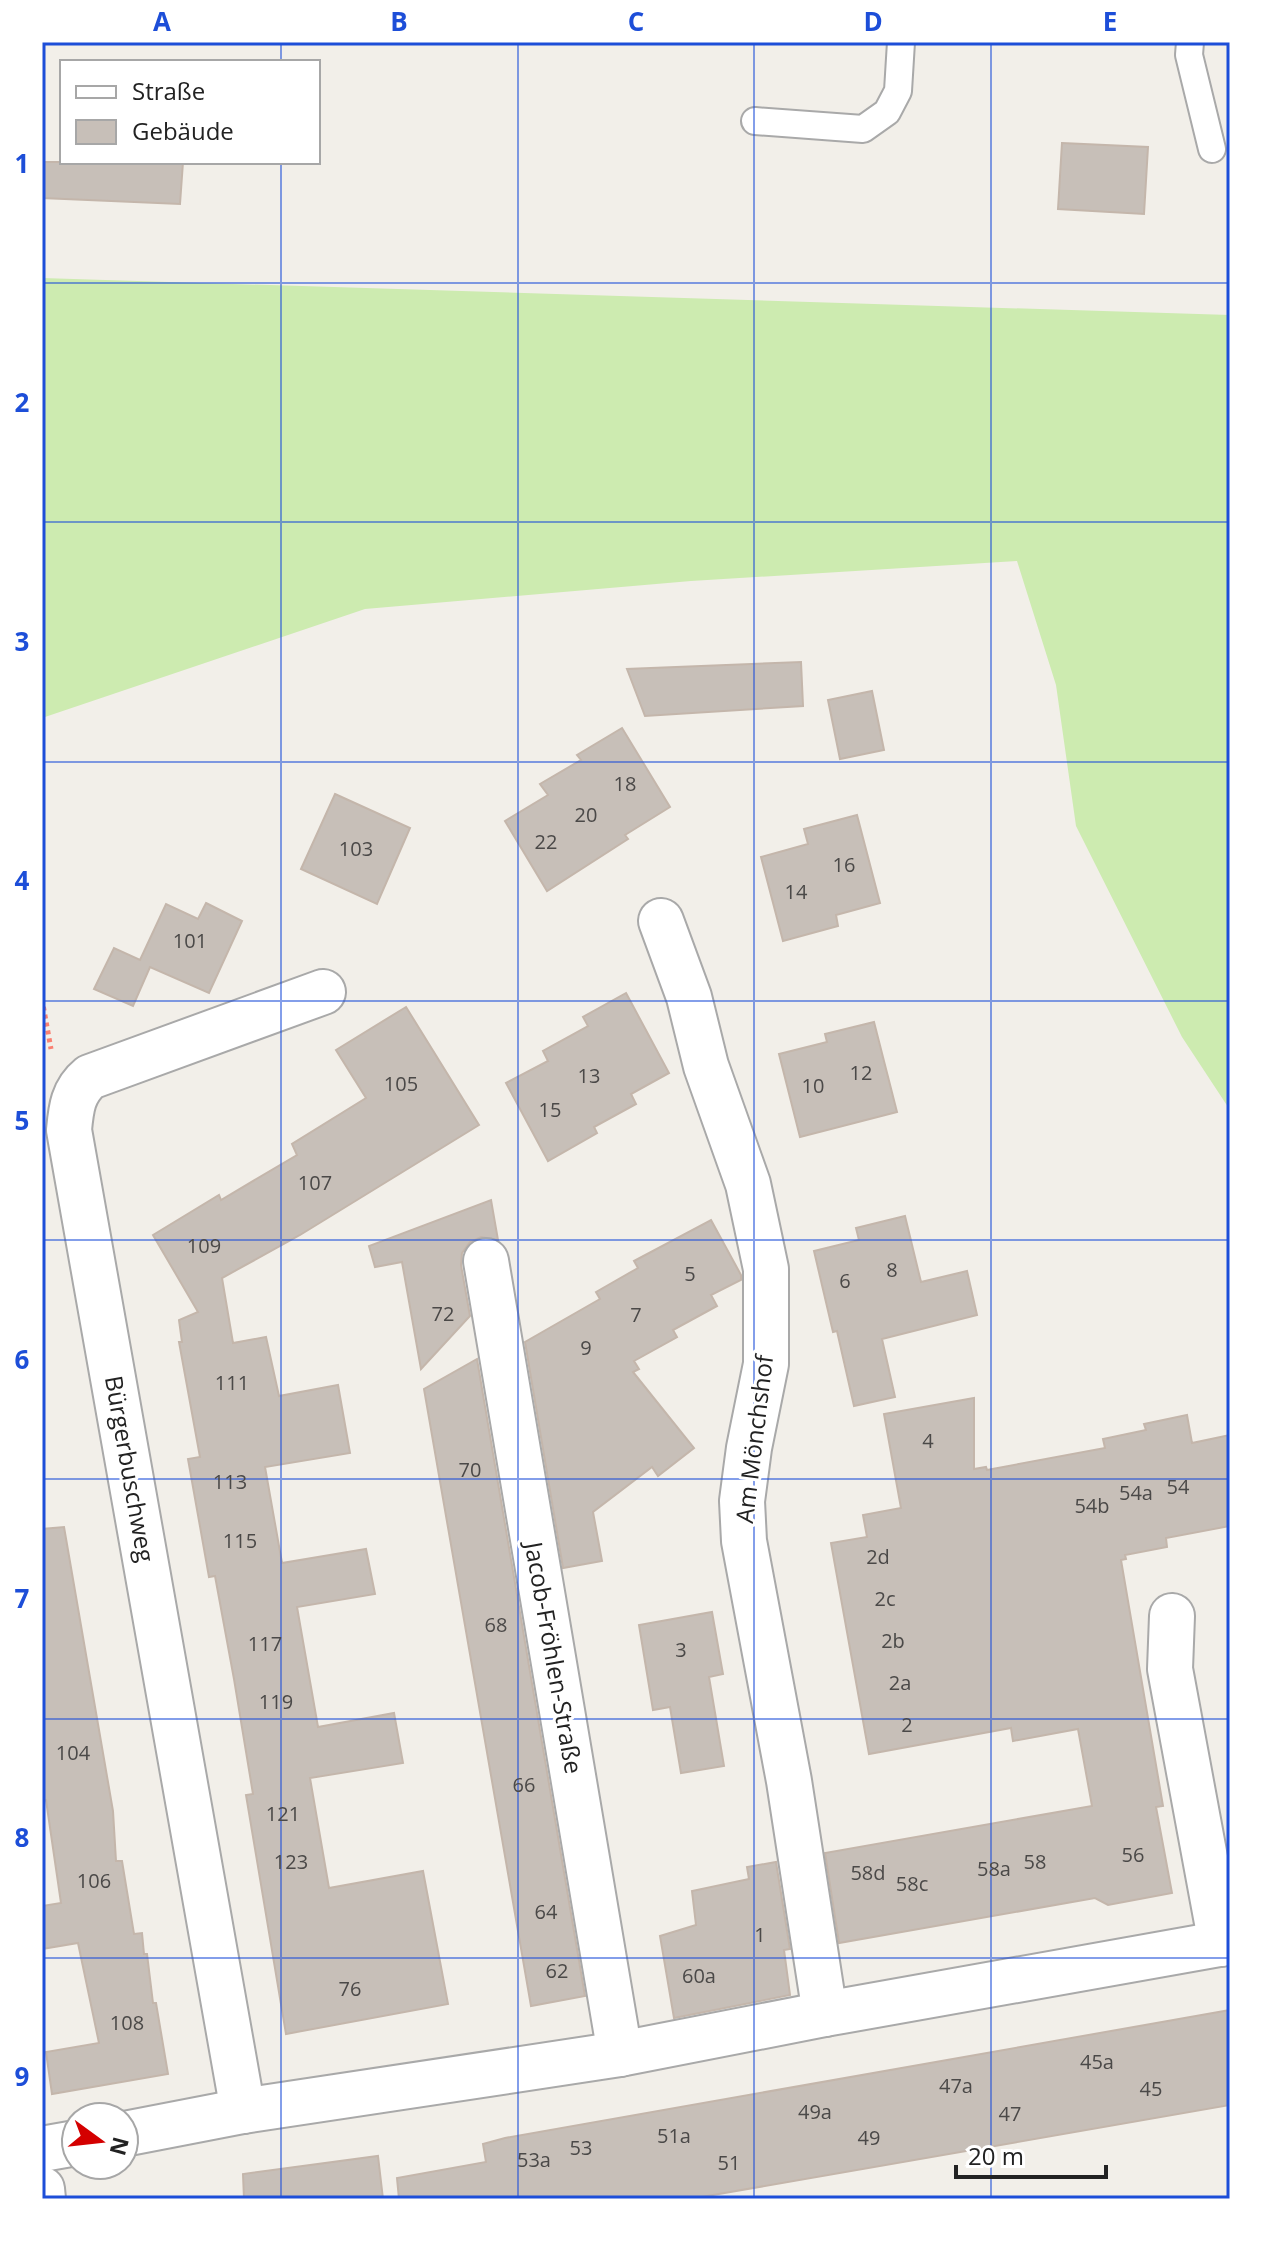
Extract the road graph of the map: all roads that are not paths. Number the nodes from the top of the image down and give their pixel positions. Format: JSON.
{"nodes":[{"id":1,"x":901,"y":42,"type":"edge"},
{"id":2,"x":1190,"y":42,"type":"edge"},
{"id":3,"x":755,"y":121,"type":"dead end"},
{"id":4,"x":1212,"y":149,"type":"dead end"},
{"id":5,"x":661,"y":921,"type":"dead end"},
{"id":6,"x":323,"y":992,"type":"dead end"},
{"id":7,"x":486,"y":1261,"type":"dead end"},
{"id":8,"x":1172,"y":1616,"type":"dead end"},
{"id":9,"x":1226,"y":1943,"type":"edge"},
{"id":10,"x":825,"y":2014,"type":"junction"},
{"id":11,"x":620,"y":2054,"type":"junction"},
{"id":12,"x":243,"y":2111,"type":"junction"},
{"id":13,"x":140,"y":2131,"type":"edge"},
{"id":14,"x":42,"y":2189,"type":"edge"},
{"id":15,"x":43,"y":2199,"type":"edge"}],
"edges":[{"from":1,"to":3,"type":"lane"},
{"from":2,"to":4,"type":"lane"},
{"from":5,"to":10,"type":"street","name":"Am Mönchshof"},
{"from":6,"to":12,"type":"street","name":"Bürgerbuschweg"},
{"from":7,"to":11,"type":"street","name":"Jacob-Fröhlen-Straße"},
{"from":8,"to":9,"type":"street"},
{"from":9,"to":10,"type":"street"},
{"from":10,"to":11,"type":"street"},
{"from":11,"to":12,"type":"street"},
{"from":12,"to":13,"type":"street"},
{"from":14,"to":15,"type":"street"}]}
